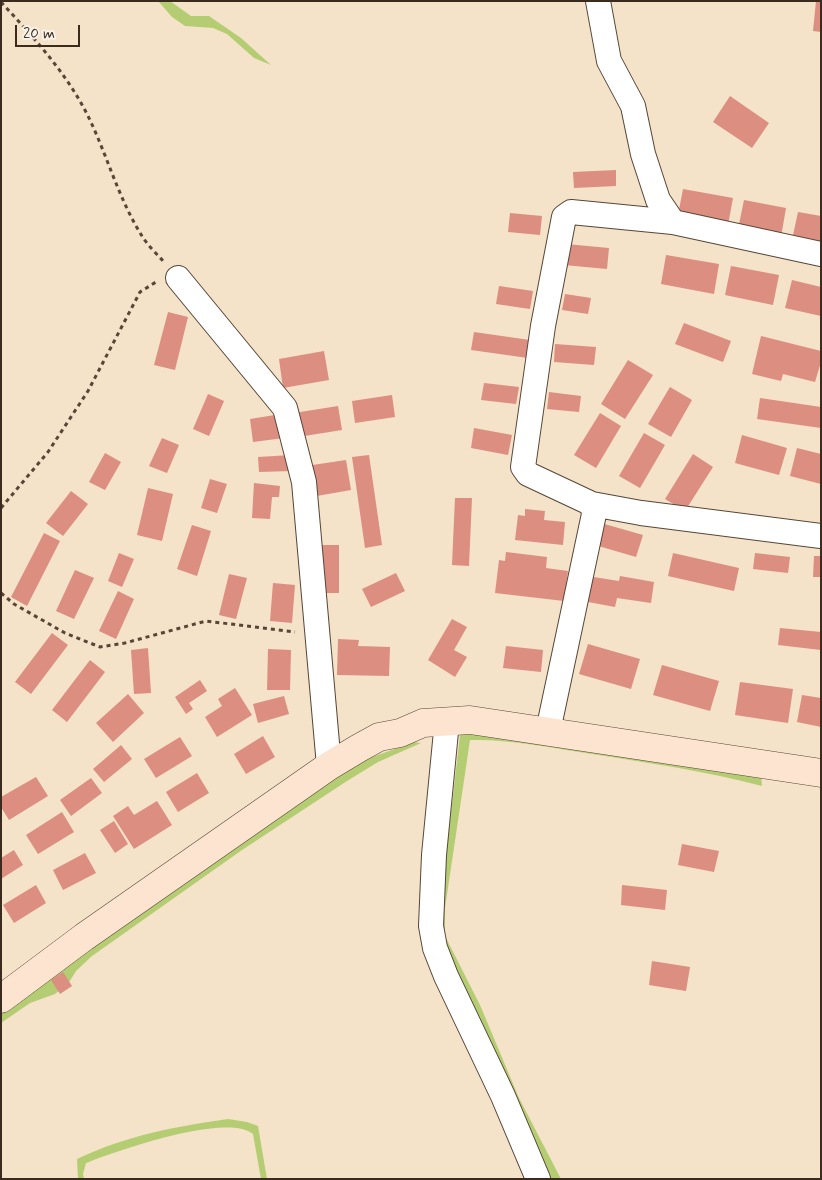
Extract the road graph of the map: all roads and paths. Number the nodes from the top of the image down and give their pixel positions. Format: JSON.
{"nodes":[{"id":1,"x":598,"y":1,"type":"edge"},
{"id":2,"x":1,"y":2,"type":"edge"},
{"id":3,"x":673,"y":222,"type":"junction"},
{"id":4,"x":821,"y":254,"type":"edge"},
{"id":5,"x":178,"y":278,"type":"junction"},
{"id":6,"x":592,"y":504,"type":"junction"},
{"id":7,"x":1,"y":508,"type":"edge"},
{"id":8,"x":821,"y":536,"type":"edge"},
{"id":9,"x":1,"y":593,"type":"edge"},
{"id":10,"x":317,"y":634,"type":"junction"},
{"id":11,"x":447,"y":721,"type":"junction"},
{"id":12,"x":548,"y":731,"type":"junction"},
{"id":13,"x":329,"y":766,"type":"junction"},
{"id":14,"x":821,"y":773,"type":"edge"},
{"id":15,"x":1,"y":999,"type":"edge"},
{"id":16,"x":538,"y":1179,"type":"edge"}],
"edges":[{"from":1,"to":3,"type":"street"},
{"from":2,"to":5,"type":"path"},
{"from":3,"to":4,"type":"street"},
{"from":3,"to":6,"type":"street"},
{"from":5,"to":7,"type":"path"},
{"from":5,"to":10,"type":"street"},
{"from":6,"to":8,"type":"street"},
{"from":6,"to":12,"type":"street"},
{"from":9,"to":10,"type":"path"},
{"from":10,"to":13,"type":"street"},
{"from":11,"to":12,"type":"main road"},
{"from":11,"to":13,"type":"main road"},
{"from":11,"to":16,"type":"street"},
{"from":12,"to":14,"type":"main road"},
{"from":13,"to":15,"type":"main road"}]}
